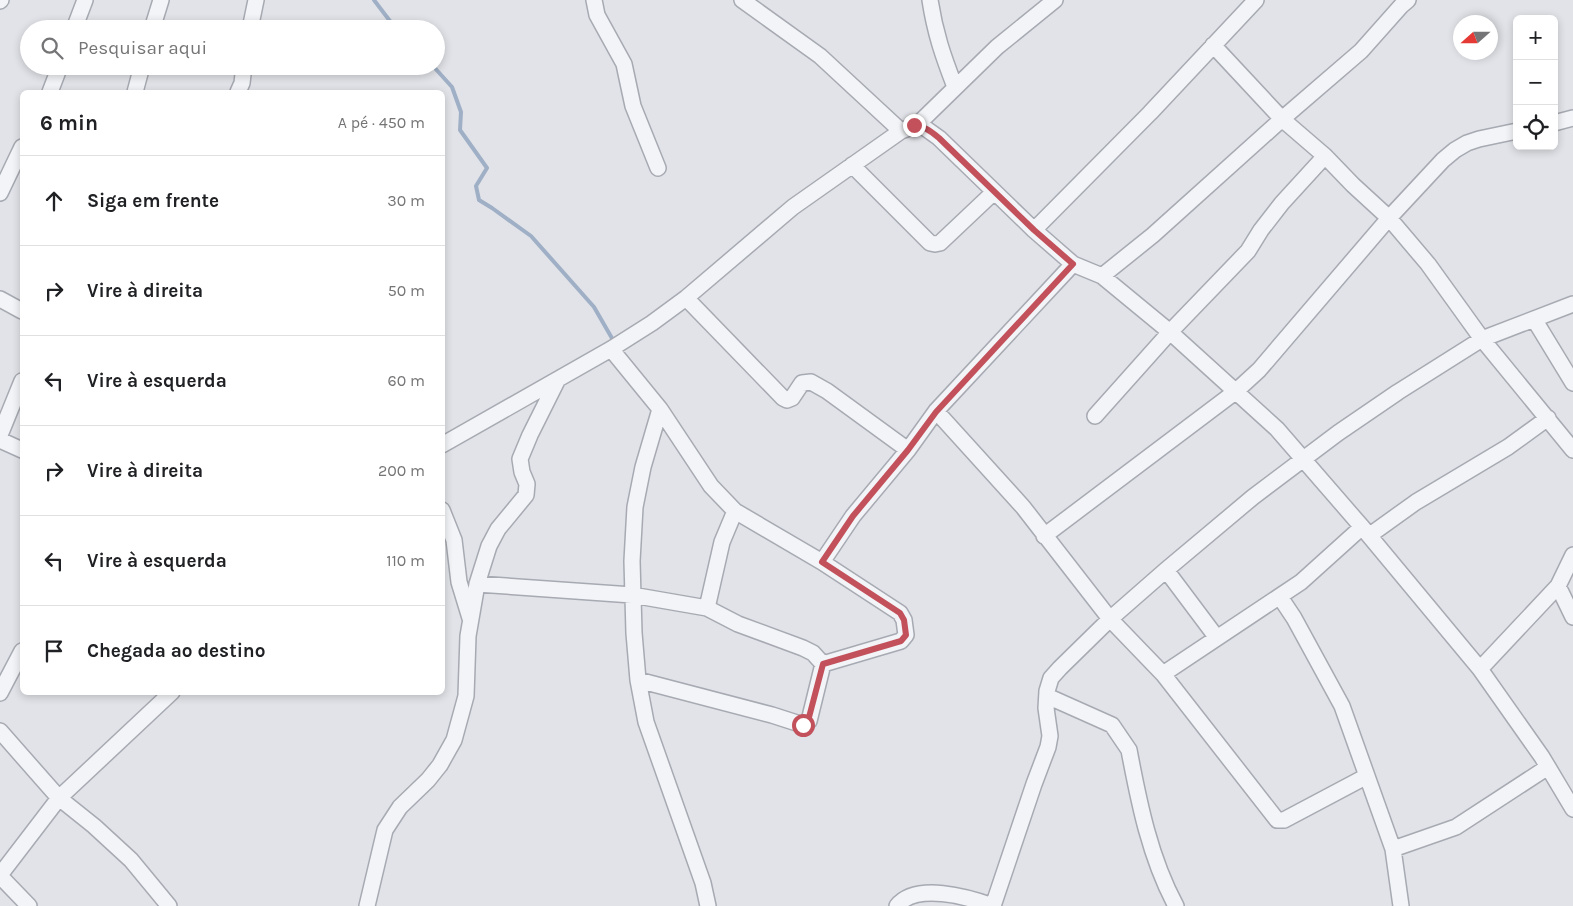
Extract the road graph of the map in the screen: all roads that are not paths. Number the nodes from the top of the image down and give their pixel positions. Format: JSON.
{"nodes":[{"id":1,"x":85,"y":0,"type":"edge"},
{"id":2,"x":161,"y":0,"type":"edge"},
{"id":3,"x":256,"y":0,"type":"edge"},
{"id":4,"x":594,"y":0,"type":"edge"},
{"id":5,"x":742,"y":0,"type":"edge"},
{"id":6,"x":930,"y":0,"type":"edge"},
{"id":7,"x":1055,"y":0,"type":"edge"},
{"id":8,"x":1256,"y":0,"type":"edge"},
{"id":9,"x":1408,"y":0,"type":"edge"},
{"id":10,"x":77,"y":20,"type":"edge"},
{"id":11,"x":155,"y":20,"type":"edge"},
{"id":12,"x":252,"y":20,"type":"edge"},
{"id":13,"x":1213,"y":45,"type":"junction"},
{"id":14,"x":58,"y":75,"type":"edge"},
{"id":15,"x":139,"y":75,"type":"edge"},
{"id":16,"x":244,"y":75,"type":"edge"},
{"id":17,"x":955,"y":86,"type":"junction"},
{"id":18,"x":244,"y":89,"type":"edge"},
{"id":19,"x":54,"y":90,"type":"edge"},
{"id":20,"x":135,"y":90,"type":"edge"},
{"id":21,"x":1573,"y":118,"type":"edge"},
{"id":22,"x":1282,"y":119,"type":"junction"},
{"id":23,"x":1558,"y":122,"type":"edge"},
{"id":24,"x":917,"y":125,"type":"junction"},
{"id":25,"x":901,"y":131,"type":"junction"},
{"id":26,"x":1513,"y":132,"type":"edge"},
{"id":27,"x":20,"y":151,"type":"edge"},
{"id":28,"x":1325,"y":156,"type":"junction"},
{"id":29,"x":852,"y":165,"type":"junction"},
{"id":30,"x":658,"y":168,"type":"dead end"},
{"id":31,"x":994,"y":192,"type":"junction"},
{"id":32,"x":0,"y":193,"type":"edge"},
{"id":33,"x":1389,"y":218,"type":"junction"},
{"id":34,"x":1034,"y":230,"type":"junction"},
{"id":35,"x":1073,"y":264,"type":"junction"},
{"id":36,"x":1102,"y":276,"type":"junction"},
{"id":37,"x":686,"y":298,"type":"junction"},
{"id":38,"x":0,"y":300,"type":"edge"},
{"id":39,"x":1573,"y":304,"type":"edge"},
{"id":40,"x":20,"y":310,"type":"edge"},
{"id":41,"x":1534,"y":319,"type":"junction"},
{"id":42,"x":1170,"y":332,"type":"junction"},
{"id":43,"x":1482,"y":339,"type":"junction"},
{"id":44,"x":611,"y":349,"type":"junction"},
{"id":45,"x":558,"y":379,"type":"junction"},
{"id":46,"x":1573,"y":383,"type":"edge"},
{"id":47,"x":20,"y":384,"type":"edge"},
{"id":48,"x":1235,"y":392,"type":"junction"},
{"id":49,"x":5,"y":405,"type":"edge"},
{"id":50,"x":660,"y":409,"type":"junction"},
{"id":51,"x":936,"y":412,"type":"junction"},
{"id":52,"x":1095,"y":416,"type":"dead end"},
{"id":53,"x":1548,"y":418,"type":"junction"},
{"id":54,"x":0,"y":435,"type":"edge"},
{"id":55,"x":0,"y":440,"type":"edge"},
{"id":56,"x":445,"y":443,"type":"edge"},
{"id":57,"x":20,"y":449,"type":"edge"},
{"id":58,"x":908,"y":450,"type":"junction"},
{"id":59,"x":1573,"y":450,"type":"edge"},
{"id":60,"x":1304,"y":459,"type":"junction"},
{"id":61,"x":735,"y":511,"type":"junction"},
{"id":62,"x":445,"y":518,"type":"edge"},
{"id":63,"x":1366,"y":531,"type":"junction"},
{"id":64,"x":1044,"y":536,"type":"junction"},
{"id":65,"x":1573,"y":555,"type":"edge"},
{"id":66,"x":822,"y":562,"type":"junction"},
{"id":67,"x":1166,"y":570,"type":"junction"},
{"id":68,"x":477,"y":584,"type":"junction"},
{"id":69,"x":1558,"y":586,"type":"junction"},
{"id":70,"x":632,"y":595,"type":"junction"},
{"id":71,"x":1280,"y":598,"type":"junction"},
{"id":72,"x":707,"y":608,"type":"junction"},
{"id":73,"x":1573,"y":617,"type":"edge"},
{"id":74,"x":471,"y":619,"type":"junction"},
{"id":75,"x":1110,"y":619,"type":"junction"},
{"id":76,"x":1217,"y":638,"type":"junction"},
{"id":77,"x":20,"y":655,"type":"edge"},
{"id":78,"x":823,"y":664,"type":"junction"},
{"id":79,"x":1480,"y":669,"type":"junction"},
{"id":80,"x":1163,"y":674,"type":"junction"},
{"id":81,"x":638,"y":680,"type":"junction"},
{"id":82,"x":0,"y":693,"type":"edge"},
{"id":83,"x":169,"y":695,"type":"edge"},
{"id":84,"x":1047,"y":696,"type":"junction"},
{"id":85,"x":0,"y":731,"type":"edge"},
{"id":86,"x":1548,"y":767,"type":"junction"},
{"id":87,"x":1367,"y":776,"type":"junction"},
{"id":88,"x":59,"y":798,"type":"junction"},
{"id":89,"x":1573,"y":809,"type":"edge"},
{"id":90,"x":1393,"y":848,"type":"junction"},
{"id":91,"x":0,"y":876,"type":"edge"},
{"id":92,"x":988,"y":905,"type":"edge"},
{"id":93,"x":29,"y":906,"type":"edge"},
{"id":94,"x":169,"y":906,"type":"edge"},
{"id":95,"x":367,"y":906,"type":"edge"},
{"id":96,"x":708,"y":906,"type":"edge"},
{"id":97,"x":897,"y":906,"type":"edge"},
{"id":98,"x":1176,"y":906,"type":"edge"},
{"id":99,"x":1401,"y":906,"type":"edge"}],
"edges":[{"from":1,"to":10,"type":"street"},
{"from":2,"to":11,"type":"street"},
{"from":3,"to":12,"type":"street"},
{"from":4,"to":30,"type":"street"},
{"from":5,"to":25,"type":"street"},
{"from":6,"to":17,"type":"street"},
{"from":7,"to":17,"type":"street"},
{"from":8,"to":13,"type":"street"},
{"from":9,"to":22,"type":"street"},
{"from":13,"to":22,"type":"street"},
{"from":13,"to":34,"type":"street"},
{"from":14,"to":19,"type":"street"},
{"from":15,"to":20,"type":"street"},
{"from":16,"to":18,"type":"street"},
{"from":17,"to":24,"type":"street"},
{"from":21,"to":23,"type":"street"},
{"from":22,"to":28,"type":"street"},
{"from":22,"to":36,"type":"street"},
{"from":24,"to":25,"type":"street"},
{"from":24,"to":31,"type":"street"},
{"from":25,"to":29,"type":"street"},
{"from":26,"to":33,"type":"street"},
{"from":27,"to":32,"type":"street"},
{"from":28,"to":33,"type":"street"},
{"from":28,"to":42,"type":"street"},
{"from":29,"to":31,"type":"street"},
{"from":29,"to":37,"type":"street"},
{"from":31,"to":34,"type":"street"},
{"from":33,"to":43,"type":"street"},
{"from":33,"to":48,"type":"street"},
{"from":34,"to":35,"type":"street"},
{"from":35,"to":36,"type":"street"},
{"from":35,"to":51,"type":"street"},
{"from":36,"to":42,"type":"street"},
{"from":37,"to":44,"type":"street"},
{"from":37,"to":58,"type":"street"},
{"from":38,"to":40,"type":"street"},
{"from":39,"to":41,"type":"street"},
{"from":41,"to":43,"type":"street"},
{"from":41,"to":46,"type":"street"},
{"from":42,"to":48,"type":"street"},
{"from":42,"to":52,"type":"street"},
{"from":43,"to":53,"type":"street"},
{"from":43,"to":60,"type":"street"},
{"from":44,"to":45,"type":"street"},
{"from":44,"to":50,"type":"street"},
{"from":45,"to":56,"type":"street"},
{"from":45,"to":68,"type":"street"},
{"from":47,"to":49,"type":"street"},
{"from":48,"to":60,"type":"street"},
{"from":48,"to":64,"type":"street"},
{"from":49,"to":54,"type":"street"},
{"from":50,"to":61,"type":"street"},
{"from":50,"to":70,"type":"street"},
{"from":51,"to":58,"type":"street"},
{"from":51,"to":64,"type":"street"},
{"from":53,"to":59,"type":"street"},
{"from":53,"to":63,"type":"street"},
{"from":55,"to":57,"type":"street"},
{"from":58,"to":66,"type":"street"},
{"from":60,"to":63,"type":"street"},
{"from":60,"to":67,"type":"street"},
{"from":61,"to":66,"type":"street"},
{"from":61,"to":72,"type":"street"},
{"from":62,"to":74,"type":"street"},
{"from":63,"to":71,"type":"street"},
{"from":63,"to":79,"type":"street"},
{"from":64,"to":75,"type":"street"},
{"from":65,"to":69,"type":"street"},
{"from":66,"to":78,"type":"street"},
{"from":67,"to":75,"type":"street"},
{"from":67,"to":76,"type":"street"},
{"from":68,"to":70,"type":"street"},
{"from":68,"to":74,"type":"street"},
{"from":69,"to":73,"type":"street"},
{"from":69,"to":79,"type":"street"},
{"from":70,"to":72,"type":"street"},
{"from":70,"to":81,"type":"street"},
{"from":71,"to":76,"type":"street"},
{"from":71,"to":87,"type":"street"},
{"from":72,"to":78,"type":"street"},
{"from":74,"to":95,"type":"street"},
{"from":75,"to":80,"type":"street"},
{"from":75,"to":84,"type":"street"},
{"from":76,"to":80,"type":"street"},
{"from":77,"to":82,"type":"street"},
{"from":78,"to":81,"type":"street"},
{"from":79,"to":86,"type":"street"},
{"from":80,"to":87,"type":"street"},
{"from":81,"to":96,"type":"street"},
{"from":83,"to":88,"type":"street"},
{"from":84,"to":92,"type":"street"},
{"from":84,"to":98,"type":"street"},
{"from":85,"to":88,"type":"street"},
{"from":86,"to":89,"type":"street"},
{"from":86,"to":90,"type":"street"},
{"from":87,"to":90,"type":"street"},
{"from":88,"to":91,"type":"street"},
{"from":88,"to":94,"type":"street"},
{"from":90,"to":99,"type":"street"},
{"from":91,"to":93,"type":"street"},
{"from":92,"to":97,"type":"street"}]}
